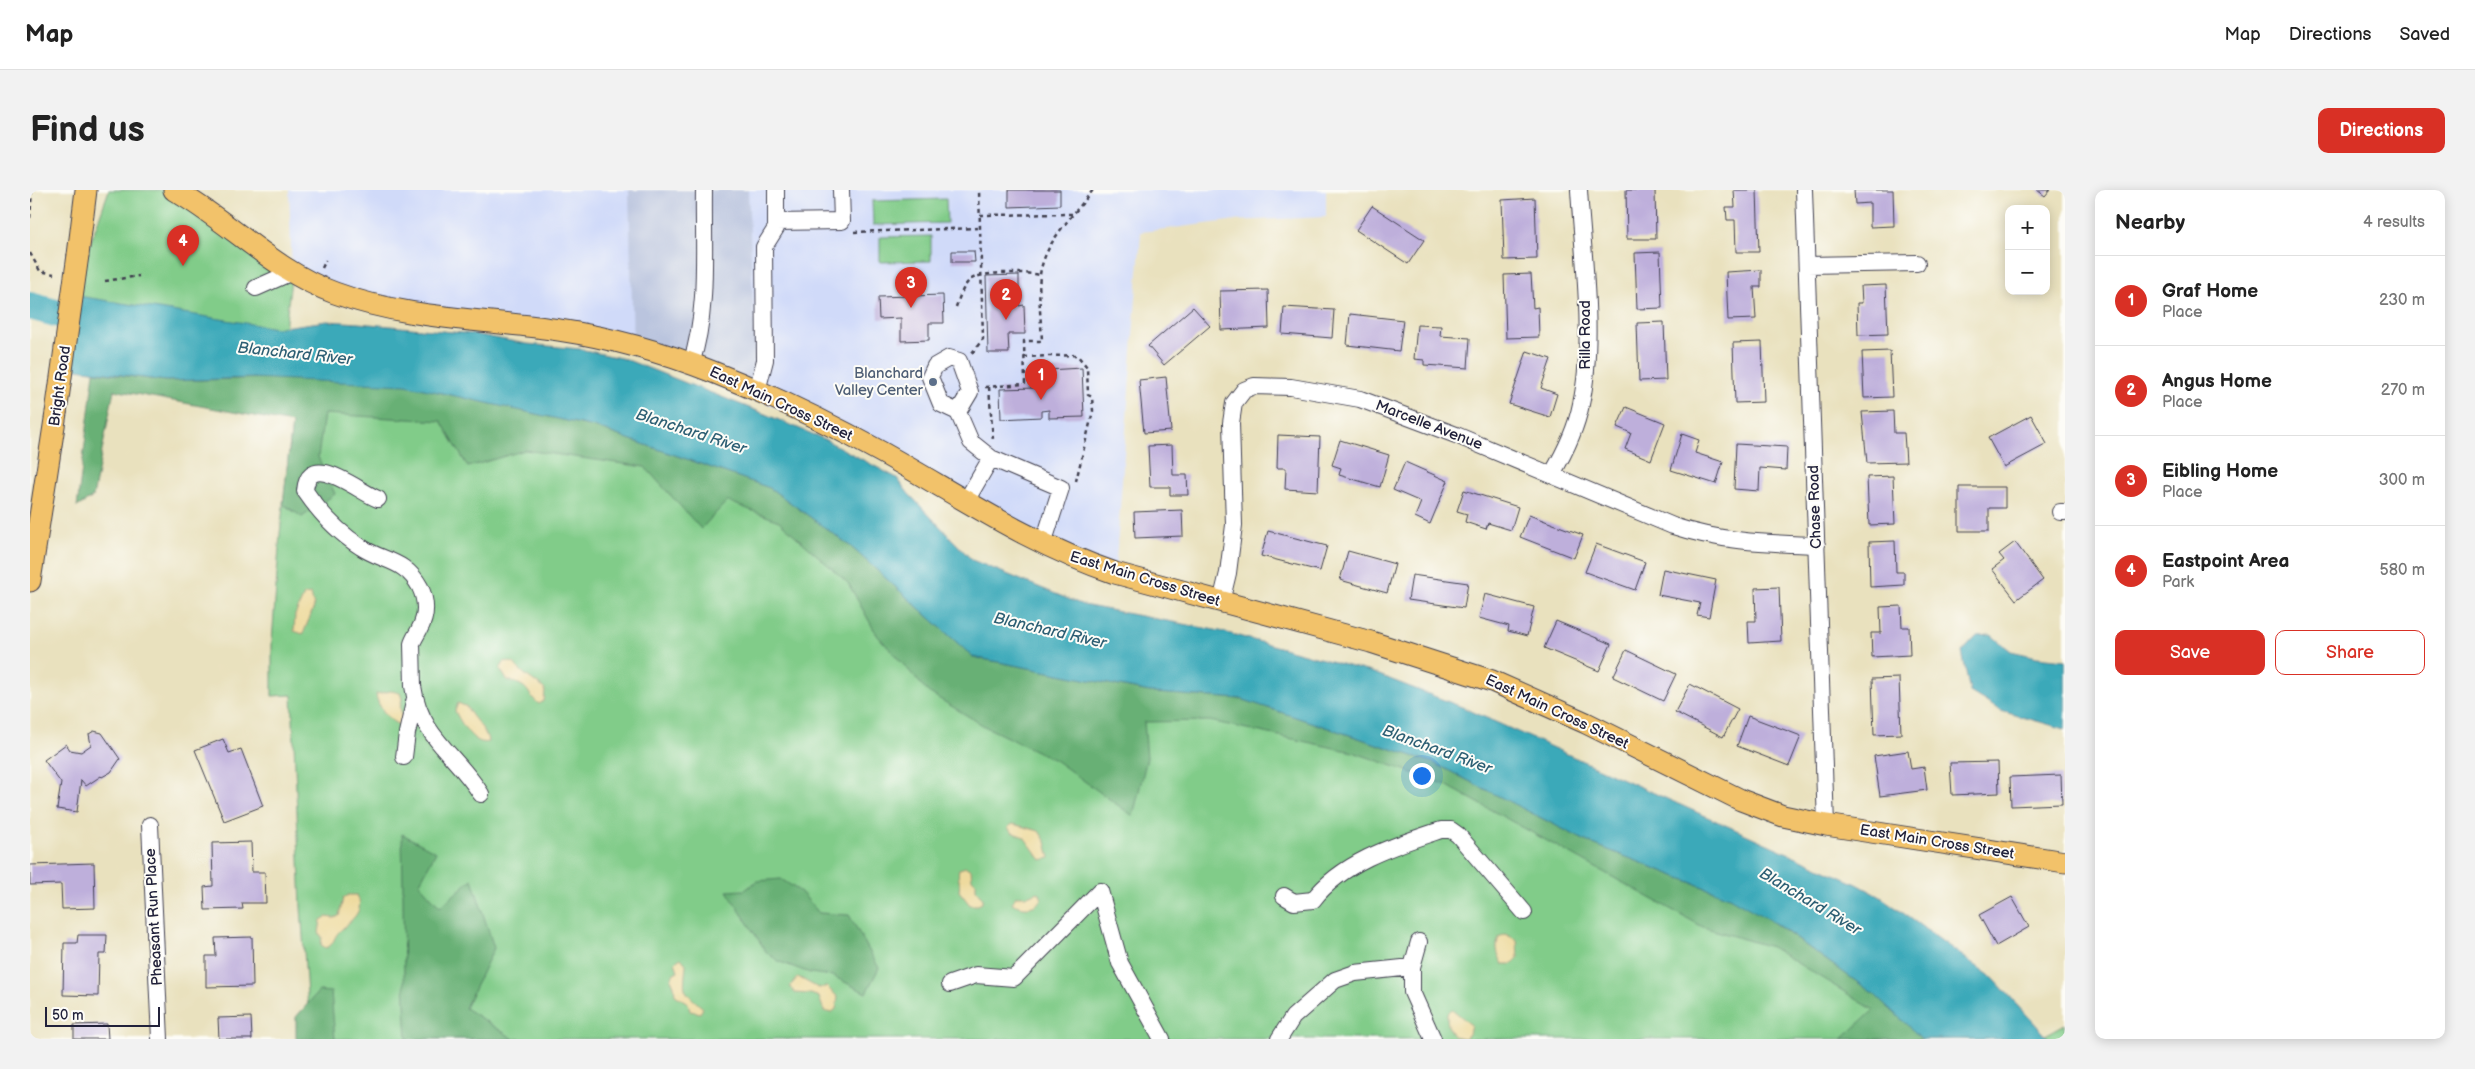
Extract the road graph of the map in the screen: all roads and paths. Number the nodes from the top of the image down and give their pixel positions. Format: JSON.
{"nodes":[{"id":1,"x":32,"y":190,"type":"edge"},
{"id":2,"x":86,"y":190,"type":"edge"},
{"id":3,"x":174,"y":190,"type":"edge"},
{"id":4,"x":704,"y":190,"type":"edge"},
{"id":5,"x":776,"y":190,"type":"edge"},
{"id":6,"x":841,"y":190,"type":"edge"},
{"id":7,"x":979,"y":190,"type":"edge"},
{"id":8,"x":1093,"y":190,"type":"edge"},
{"id":9,"x":1579,"y":190,"type":"edge"},
{"id":10,"x":1804,"y":190,"type":"edge"},
{"id":11,"x":1074,"y":214,"type":"junction"},
{"id":12,"x":980,"y":215,"type":"junction"},
{"id":13,"x":30,"y":218,"type":"edge"},
{"id":14,"x":842,"y":221,"type":"junction"},
{"id":15,"x":776,"y":222,"type":"junction"},
{"id":16,"x":980,"y":228,"type":"junction"},
{"id":17,"x":30,"y":253,"type":"edge"},
{"id":18,"x":1918,"y":262,"type":"dead end"},
{"id":19,"x":1807,"y":265,"type":"junction"},
{"id":20,"x":292,"y":272,"type":"junction"},
{"id":21,"x":54,"y":274,"type":"dead end"},
{"id":22,"x":981,"y":275,"type":"junction"},
{"id":23,"x":1040,"y":275,"type":"junction"},
{"id":24,"x":139,"y":276,"type":"dead end"},
{"id":25,"x":105,"y":281,"type":"dead end"},
{"id":26,"x":256,"y":288,"type":"dead end"},
{"id":27,"x":956,"y":307,"type":"dead end"},
{"id":28,"x":1024,"y":357,"type":"junction"},
{"id":29,"x":691,"y":364,"type":"junction"},
{"id":30,"x":962,"y":366,"type":"junction"},
{"id":31,"x":989,"y":387,"type":"junction"},
{"id":32,"x":969,"y":388,"type":"junction"},
{"id":33,"x":757,"y":391,"type":"junction"},
{"id":34,"x":958,"y":412,"type":"junction"},
{"id":35,"x":990,"y":458,"type":"junction"},
{"id":36,"x":1552,"y":474,"type":"junction"},
{"id":37,"x":1061,"y":488,"type":"junction"},
{"id":38,"x":378,"y":499,"type":"dead end"},
{"id":39,"x":966,"y":501,"type":"junction"},
{"id":40,"x":1043,"y":544,"type":"junction"},
{"id":41,"x":1817,"y":545,"type":"junction"},
{"id":42,"x":30,"y":582,"type":"edge"},
{"id":43,"x":1221,"y":602,"type":"junction"},
{"id":44,"x":416,"y":696,"type":"junction"},
{"id":45,"x":404,"y":757,"type":"dead end"},
{"id":46,"x":481,"y":794,"type":"dead end"},
{"id":47,"x":150,"y":825,"type":"dead end"},
{"id":48,"x":1826,"y":825,"type":"junction"},
{"id":49,"x":2065,"y":862,"type":"edge"},
{"id":50,"x":1284,"y":896,"type":"dead end"},
{"id":51,"x":1524,"y":912,"type":"dead end"},
{"id":52,"x":1419,"y":942,"type":"dead end"},
{"id":53,"x":1412,"y":968,"type":"junction"},
{"id":54,"x":950,"y":984,"type":"dead end"},
{"id":55,"x":160,"y":1039,"type":"edge"},
{"id":56,"x":1162,"y":1039,"type":"edge"},
{"id":57,"x":1279,"y":1039,"type":"edge"},
{"id":58,"x":1433,"y":1039,"type":"edge"}],
"edges":[{"from":1,"to":13,"type":"path"},
{"from":2,"to":42,"type":"main road","name":"Bright Road","bridge":true},
{"from":3,"to":20,"type":"main road","name":"East Main Cross Street"},
{"from":4,"to":29,"type":"street"},
{"from":5,"to":15,"type":"street"},
{"from":6,"to":14,"type":"street"},
{"from":7,"to":12,"type":"path"},
{"from":8,"to":11,"type":"path"},
{"from":9,"to":36,"type":"street","name":"Rilla Road"},
{"from":10,"to":19,"type":"street","name":"Chase Road"},
{"from":11,"to":12,"type":"path"},
{"from":11,"to":23,"type":"path"},
{"from":12,"to":16,"type":"path"},
{"from":14,"to":15,"type":"street"},
{"from":14,"to":16,"type":"path"},
{"from":15,"to":33,"type":"street"},
{"from":16,"to":22,"type":"path"},
{"from":17,"to":21,"type":"path"},
{"from":18,"to":19,"type":"street"},
{"from":19,"to":41,"type":"street","name":"Chase Road"},
{"from":20,"to":26,"type":"street"},
{"from":20,"to":29,"type":"main road","name":"East Main Cross Street"},
{"from":22,"to":23,"type":"path"},
{"from":22,"to":27,"type":"path"},
{"from":22,"to":30,"type":"path"},
{"from":23,"to":28,"type":"path"},
{"from":24,"to":25,"type":"path"},
{"from":28,"to":31,"type":"path"},
{"from":28,"to":37,"type":"path"},
{"from":29,"to":33,"type":"main road","name":"East Main Cross Street"},
{"from":30,"to":32,"type":"street"},
{"from":30,"to":34,"type":"street"},
{"from":31,"to":32,"type":"path"},
{"from":31,"to":35,"type":"path"},
{"from":32,"to":34,"type":"street"},
{"from":33,"to":39,"type":"main road","name":"East Main Cross Street"},
{"from":34,"to":35,"type":"street"},
{"from":35,"to":37,"type":"street"},
{"from":35,"to":39,"type":"street"},
{"from":36,"to":41,"type":"street","name":"Marcelle Avenue"},
{"from":36,"to":43,"type":"street","name":"Marcelle Avenue"},
{"from":37,"to":40,"type":"street"},
{"from":38,"to":44,"type":"street"},
{"from":39,"to":40,"type":"main road","name":"East Main Cross Street"},
{"from":40,"to":43,"type":"main road","name":"East Main Cross Street"},
{"from":41,"to":48,"type":"street","name":"Chase Road"},
{"from":43,"to":48,"type":"main road","name":"East Main Cross Street"},
{"from":44,"to":45,"type":"street"},
{"from":44,"to":46,"type":"street"},
{"from":47,"to":55,"type":"street","name":"Pheasant Run Place"},
{"from":48,"to":49,"type":"main road","name":"East Main Cross Street"},
{"from":50,"to":51,"type":"street"},
{"from":52,"to":53,"type":"street"},
{"from":53,"to":57,"type":"street"},
{"from":53,"to":58,"type":"street"},
{"from":54,"to":56,"type":"street"}]}
